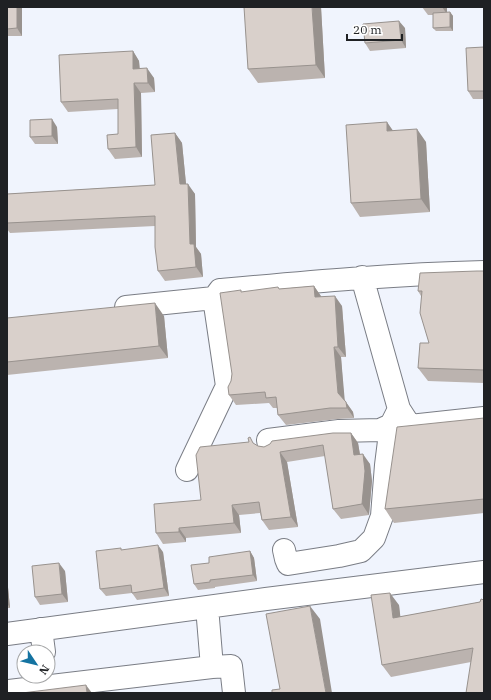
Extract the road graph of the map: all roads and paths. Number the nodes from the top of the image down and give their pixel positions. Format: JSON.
{"nodes":[{"id":1,"x":484,"y":272,"type":"edge"},
{"id":2,"x":362,"y":277,"type":"junction"},
{"id":3,"x":214,"y":298,"type":"junction"},
{"id":4,"x":107,"y":309,"type":"edge"},
{"id":5,"x":395,"y":417,"type":"junction"},
{"id":6,"x":484,"y":418,"type":"edge"},
{"id":7,"x":269,"y":445,"type":"edge"},
{"id":8,"x":187,"y":470,"type":"dead end"},
{"id":9,"x":284,"y":550,"type":"dead end"},
{"id":10,"x":484,"y":572,"type":"edge"},
{"id":11,"x":207,"y":607,"type":"junction"},
{"id":12,"x":41,"y":629,"type":"junction"},
{"id":13,"x":7,"y":634,"type":"edge"},
{"id":14,"x":43,"y":644,"type":"edge"},
{"id":15,"x":212,"y":667,"type":"junction"},
{"id":16,"x":56,"y":680,"type":"edge"},
{"id":17,"x":36,"y":684,"type":"edge"},
{"id":18,"x":10,"y":693,"type":"edge"},
{"id":19,"x":234,"y":693,"type":"edge"}],
"edges":[{"from":1,"to":2,"type":"street"},
{"from":2,"to":3,"type":"street"},
{"from":2,"to":5,"type":"street"},
{"from":3,"to":4,"type":"street"},
{"from":3,"to":8,"type":"street"},
{"from":5,"to":6,"type":"street"},
{"from":5,"to":7,"type":"street"},
{"from":5,"to":9,"type":"street"},
{"from":10,"to":11,"type":"street"},
{"from":11,"to":12,"type":"street"},
{"from":11,"to":15,"type":"street"},
{"from":12,"to":13,"type":"street"},
{"from":12,"to":14,"type":"street"},
{"from":15,"to":16,"type":"street"},
{"from":15,"to":19,"type":"street"},
{"from":17,"to":18,"type":"street"}]}
